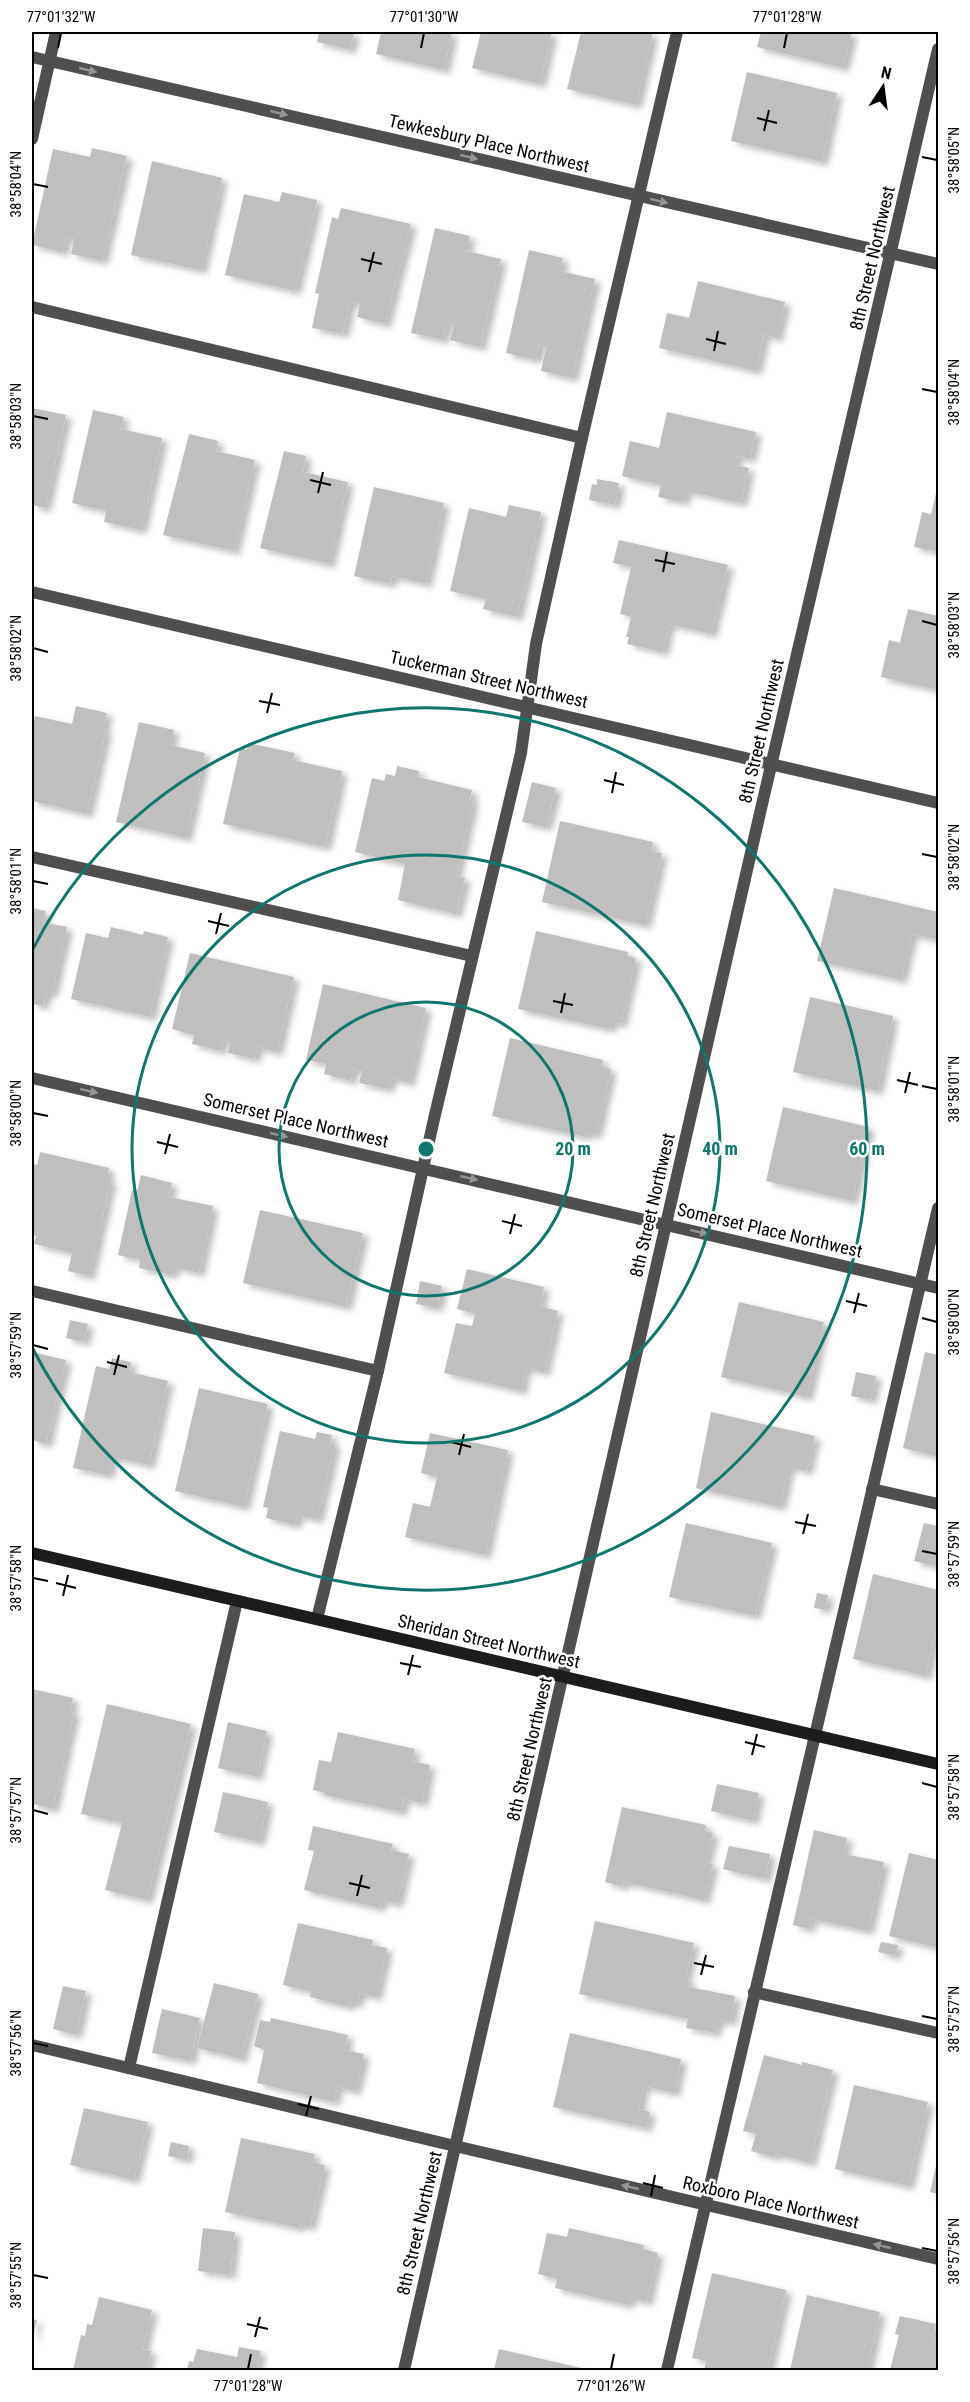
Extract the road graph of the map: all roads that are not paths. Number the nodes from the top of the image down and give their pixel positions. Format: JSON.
{"nodes":[{"id":1,"x":56,"y":32,"type":"edge"},
{"id":2,"x":677,"y":32,"type":"edge"},
{"id":3,"x":939,"y":49,"type":"edge"},
{"id":4,"x":32,"y":57,"type":"edge"},
{"id":5,"x":50,"y":61,"type":"junction"},
{"id":6,"x":32,"y":139,"type":"edge"},
{"id":7,"x":638,"y":196,"type":"junction"},
{"id":8,"x":891,"y":253,"type":"junction"},
{"id":9,"x":939,"y":264,"type":"edge"},
{"id":10,"x":32,"y":307,"type":"edge"},
{"id":11,"x":582,"y":438,"type":"junction"},
{"id":12,"x":32,"y":592,"type":"edge"},
{"id":13,"x":527,"y":707,"type":"junction"},
{"id":14,"x":772,"y":764,"type":"junction"},
{"id":15,"x":939,"y":803,"type":"edge"},
{"id":16,"x":32,"y":857,"type":"edge"},
{"id":17,"x":472,"y":956,"type":"junction"},
{"id":18,"x":32,"y":1078,"type":"edge"},
{"id":19,"x":423,"y":1168,"type":"junction"},
{"id":20,"x":939,"y":1208,"type":"edge"},
{"id":21,"x":666,"y":1225,"type":"junction"},
{"id":22,"x":921,"y":1283,"type":"junction"},
{"id":23,"x":939,"y":1288,"type":"edge"},
{"id":24,"x":32,"y":1291,"type":"edge"},
{"id":25,"x":378,"y":1371,"type":"junction"},
{"id":26,"x":872,"y":1489,"type":"junction"},
{"id":27,"x":939,"y":1504,"type":"edge"},
{"id":28,"x":32,"y":1553,"type":"edge"},
{"id":29,"x":237,"y":1601,"type":"junction"},
{"id":30,"x":317,"y":1619,"type":"junction"},
{"id":31,"x":564,"y":1677,"type":"junction"},
{"id":32,"x":816,"y":1735,"type":"junction"},
{"id":33,"x":939,"y":1764,"type":"edge"},
{"id":34,"x":754,"y":1992,"type":"junction"},
{"id":35,"x":939,"y":2033,"type":"edge"},
{"id":36,"x":32,"y":2045,"type":"edge"},
{"id":37,"x":129,"y":2068,"type":"junction"},
{"id":38,"x":455,"y":2146,"type":"junction"},
{"id":39,"x":707,"y":2205,"type":"junction"},
{"id":40,"x":939,"y":2259,"type":"edge"},
{"id":41,"x":404,"y":2370,"type":"edge"},
{"id":42,"x":667,"y":2370,"type":"edge"}],
"edges":[{"from":1,"to":5,"type":"street"},
{"from":2,"to":7,"type":"street"},
{"from":3,"to":8,"type":"street","name":"8th Street Northwest"},
{"from":4,"to":5,"type":"street","name":"Tewkesbury Place Northwest"},
{"from":5,"to":6,"type":"street"},
{"from":5,"to":7,"type":"street","name":"Tewkesbury Place Northwest","one_way":true},
{"from":7,"to":8,"type":"street","name":"Tewkesbury Place Northwest","one_way":true},
{"from":7,"to":11,"type":"street"},
{"from":8,"to":9,"type":"street","name":"Tewkesbury Place Northwest"},
{"from":8,"to":14,"type":"street","name":"8th Street Northwest"},
{"from":10,"to":11,"type":"street"},
{"from":11,"to":13,"type":"street"},
{"from":12,"to":13,"type":"street","name":"Tuckerman Street Northwest"},
{"from":13,"to":14,"type":"street","name":"Tuckerman Street Northwest"},
{"from":13,"to":17,"type":"street"},
{"from":14,"to":15,"type":"street","name":"Tuckerman Street Northwest"},
{"from":14,"to":21,"type":"street","name":"8th Street Northwest"},
{"from":16,"to":17,"type":"street"},
{"from":17,"to":19,"type":"street"},
{"from":18,"to":19,"type":"street","name":"Somerset Place Northwest","one_way":true},
{"from":19,"to":21,"type":"street","name":"Somerset Place Northwest","one_way":true},
{"from":19,"to":25,"type":"street"},
{"from":20,"to":22,"type":"street"},
{"from":21,"to":22,"type":"street","name":"Somerset Place Northwest","one_way":true},
{"from":21,"to":31,"type":"street","name":"8th Street Northwest"},
{"from":22,"to":23,"type":"street","name":"Somerset Place Northwest"},
{"from":22,"to":26,"type":"street"},
{"from":24,"to":25,"type":"street"},
{"from":25,"to":30,"type":"street"},
{"from":26,"to":27,"type":"street"},
{"from":26,"to":32,"type":"street"},
{"from":28,"to":29,"type":"street","name":"Sheridan Street Northwest"},
{"from":29,"to":30,"type":"street","name":"Sheridan Street Northwest"},
{"from":29,"to":37,"type":"street"},
{"from":30,"to":31,"type":"street","name":"Sheridan Street Northwest"},
{"from":31,"to":32,"type":"street","name":"Sheridan Street Northwest"},
{"from":31,"to":38,"type":"street","name":"8th Street Northwest"},
{"from":32,"to":33,"type":"street","name":"Sheridan Street Northwest"},
{"from":32,"to":34,"type":"street"},
{"from":34,"to":35,"type":"street"},
{"from":34,"to":39,"type":"street"},
{"from":36,"to":37,"type":"street","name":"Roxboro Place Northwest"},
{"from":37,"to":38,"type":"street","name":"Roxboro Place Northwest"},
{"from":39,"to":38,"type":"street","name":"Roxboro Place Northwest","one_way":true},
{"from":38,"to":41,"type":"street","name":"8th Street Northwest"},
{"from":40,"to":39,"type":"street","name":"Roxboro Place Northwest","one_way":true},
{"from":39,"to":42,"type":"street"}]}
